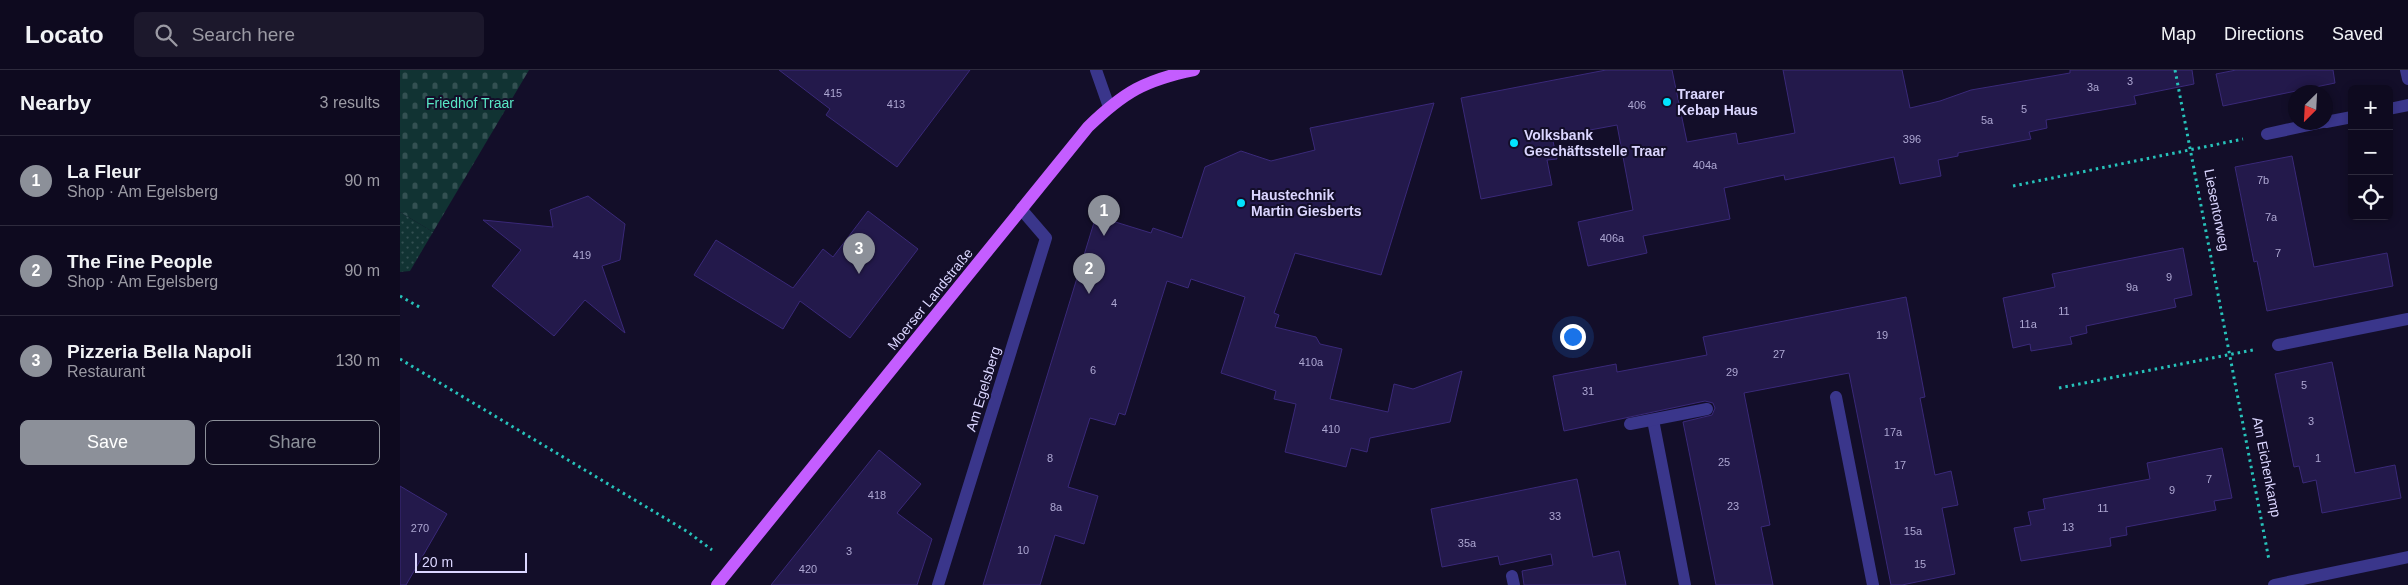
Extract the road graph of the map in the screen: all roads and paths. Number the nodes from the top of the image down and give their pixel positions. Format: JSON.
{"nodes":[{"id":1,"x":1096,"y":70,"type":"edge"},
{"id":2,"x":1194,"y":70,"type":"edge"},
{"id":3,"x":2175,"y":70,"type":"edge"},
{"id":4,"x":2406,"y":70,"type":"edge"},
{"id":5,"x":2408,"y":79,"type":"edge"},
{"id":6,"x":2408,"y":105,"type":"edge"},
{"id":7,"x":1109,"y":107,"type":"junction"},
{"id":8,"x":2393,"y":108,"type":"edge"},
{"id":9,"x":2348,"y":118,"type":"edge"},
{"id":10,"x":2333,"y":120,"type":"edge"},
{"id":11,"x":2288,"y":130,"type":"edge"},
{"id":12,"x":2267,"y":134,"type":"joint"},
{"id":13,"x":2191,"y":150,"type":"junction"},
{"id":14,"x":2013,"y":186,"type":"dead end"},
{"id":15,"x":1021,"y":209,"type":"junction"},
{"id":16,"x":400,"y":296,"type":"edge"},
{"id":17,"x":420,"y":308,"type":"dead end"},
{"id":18,"x":2408,"y":319,"type":"edge"},
{"id":19,"x":2278,"y":345,"type":"joint"},
{"id":20,"x":2230,"y":355,"type":"junction"},
{"id":21,"x":400,"y":359,"type":"edge"},
{"id":22,"x":2059,"y":388,"type":"dead end"},
{"id":23,"x":1836,"y":397,"type":"dead end"},
{"id":24,"x":1707,"y":409,"type":"dead end"},
{"id":25,"x":1653,"y":420,"type":"junction"},
{"id":26,"x":1630,"y":424,"type":"dead end"},
{"id":27,"x":2408,"y":556,"type":"edge"},
{"id":28,"x":733,"y":565,"type":"junction"},
{"id":29,"x":717,"y":585,"type":"edge"},
{"id":30,"x":938,"y":585,"type":"edge"},
{"id":31,"x":1685,"y":585,"type":"edge"},
{"id":32,"x":1873,"y":585,"type":"edge"},
{"id":33,"x":2274,"y":585,"type":"edge"}],
"edges":[{"from":1,"to":7,"type":"street"},
{"from":2,"to":7,"type":"main road","name":"Moerser Landstraße"},
{"from":3,"to":13,"type":"path","name":"Liesentorweg"},
{"from":4,"to":5,"type":"street"},
{"from":6,"to":8,"type":"street"},
{"from":7,"to":15,"type":"main road","name":"Moerser Landstraße"},
{"from":9,"to":10,"type":"street"},
{"from":11,"to":12,"type":"street"},
{"from":12,"to":13,"type":"path"},
{"from":13,"to":14,"type":"path"},
{"from":13,"to":20,"type":"path","name":"Liesentorweg"},
{"from":15,"to":28,"type":"main road","name":"Moerser Landstraße"},
{"from":15,"to":30,"type":"street","name":"Am Egelsberg"},
{"from":16,"to":17,"type":"path"},
{"from":18,"to":19,"type":"street"},
{"from":19,"to":20,"type":"path"},
{"from":20,"to":22,"type":"path"},
{"from":20,"to":33,"type":"path","name":"Am Eichenkamp"},
{"from":21,"to":28,"type":"path"},
{"from":23,"to":32,"type":"street"},
{"from":24,"to":25,"type":"street"},
{"from":25,"to":26,"type":"street"},
{"from":25,"to":31,"type":"street"},
{"from":27,"to":33,"type":"street"},
{"from":28,"to":29,"type":"main road","name":"Moerser Landstraße"}]}
